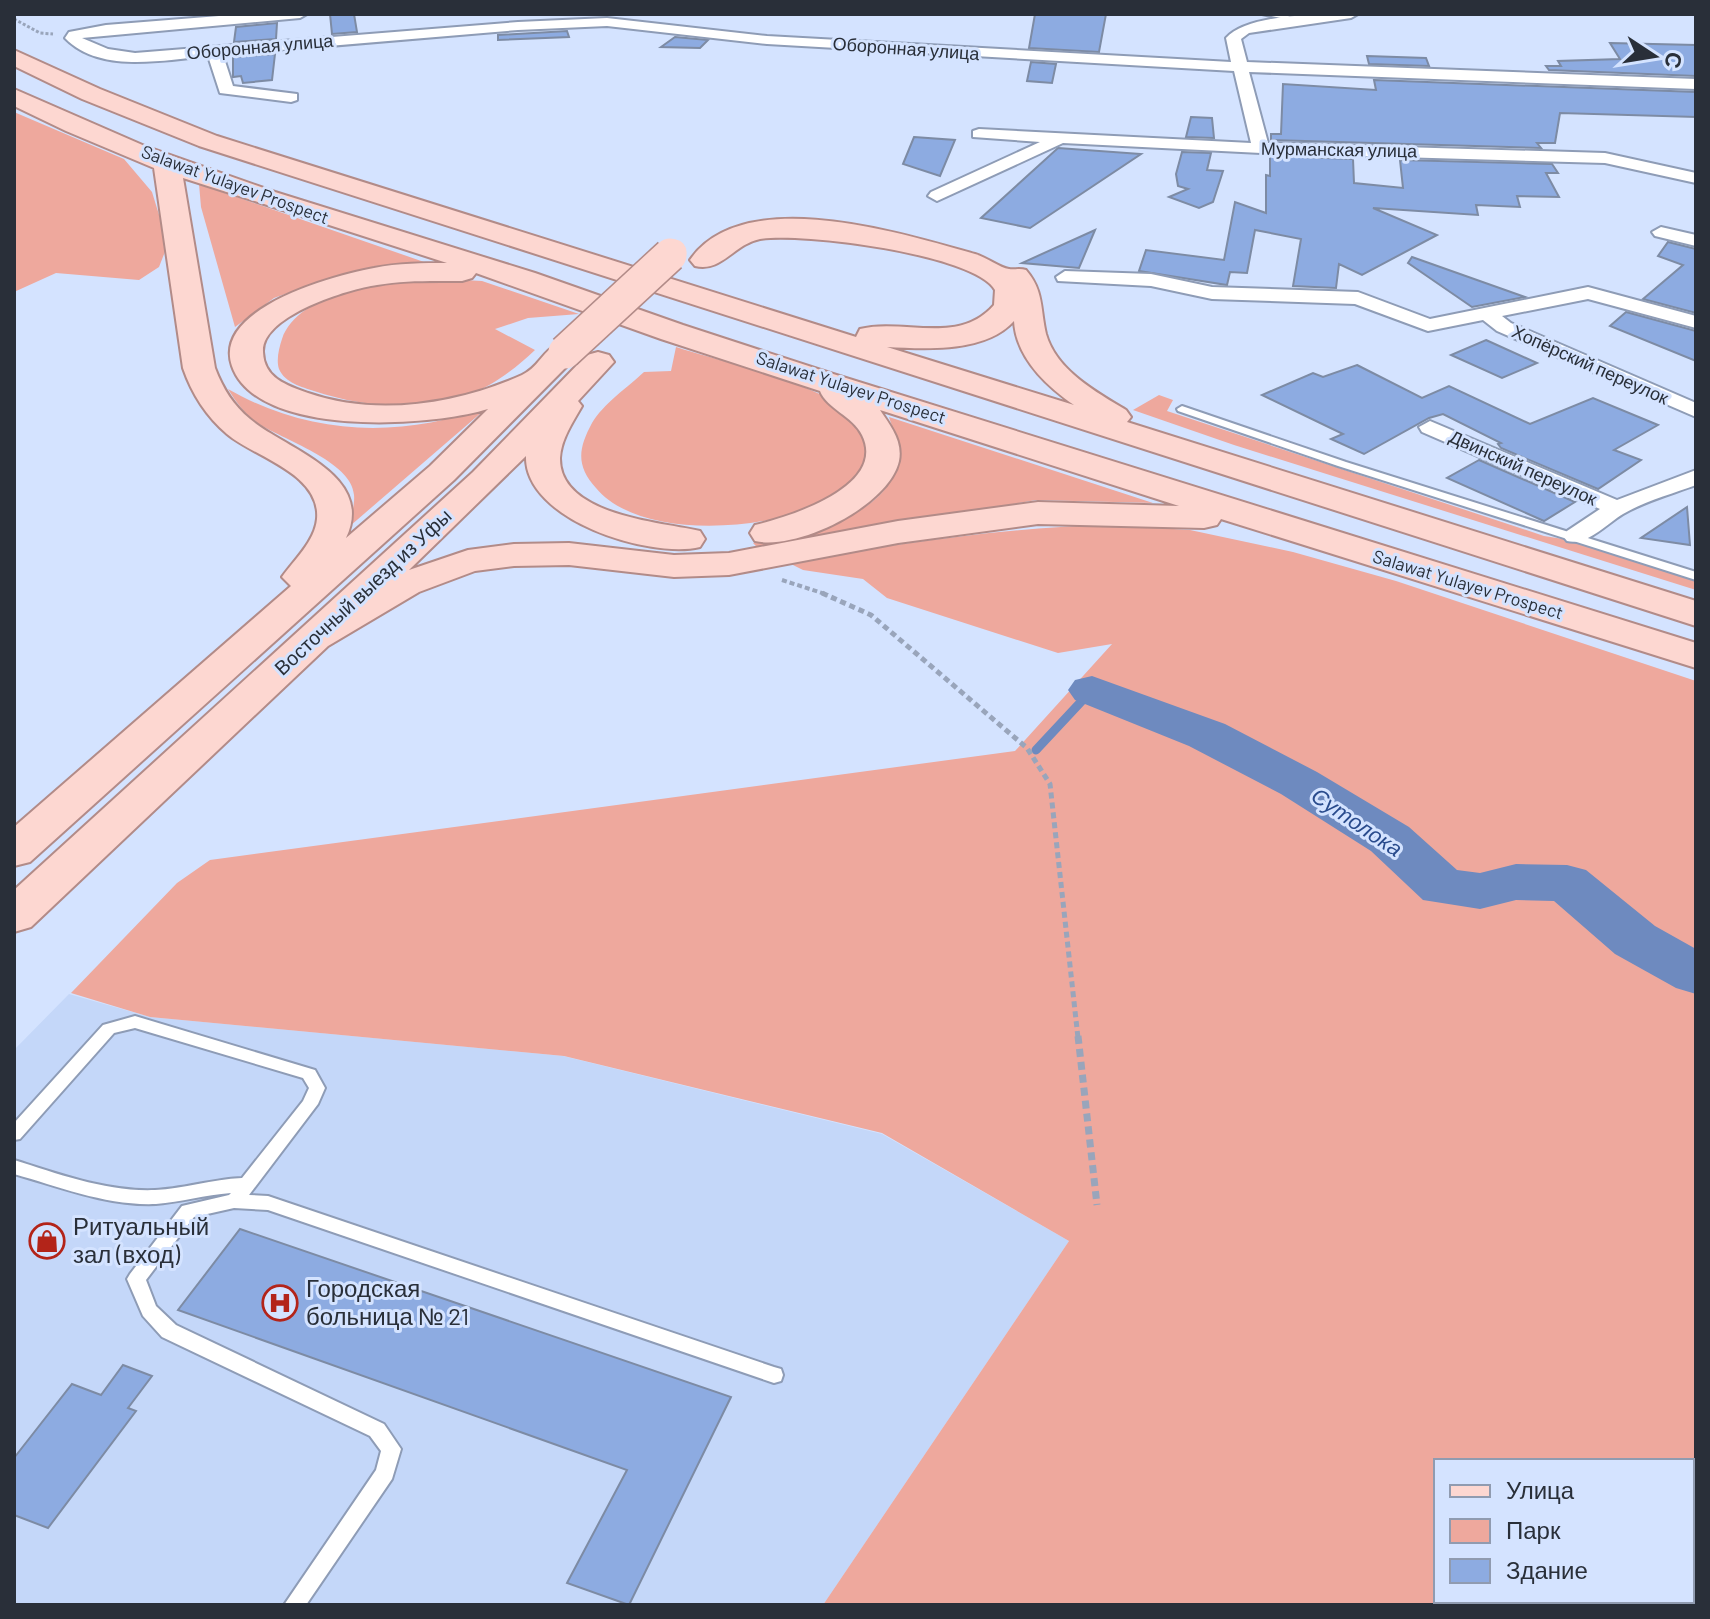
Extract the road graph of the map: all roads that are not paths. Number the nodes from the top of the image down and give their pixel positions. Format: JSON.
{"nodes":[{"id":1,"x":300,"y":14,"type":"edge"},
{"id":2,"x":1266,"y":14,"type":"edge"},
{"id":3,"x":1351,"y":14,"type":"edge"},
{"id":4,"x":1298,"y":23,"type":"junction"},
{"id":5,"x":214,"y":51,"type":"junction"},
{"id":6,"x":14,"y":57,"type":"edge"},
{"id":7,"x":1242,"y":67,"type":"junction"},
{"id":8,"x":1696,"y":84,"type":"edge"},
{"id":9,"x":14,"y":96,"type":"edge"},
{"id":10,"x":291,"y":97,"type":"dead end"},
{"id":11,"x":979,"y":134,"type":"dead end"},
{"id":12,"x":1060,"y":139,"type":"junction"},
{"id":13,"x":1261,"y":148,"type":"junction"},
{"id":14,"x":167,"y":163,"type":"junction"},
{"id":15,"x":1696,"y":178,"type":"edge"},
{"id":16,"x":937,"y":196,"type":"dead end"},
{"id":17,"x":1661,"y":232,"type":"dead end"},
{"id":18,"x":1696,"y":241,"type":"edge"},
{"id":19,"x":1065,"y":277,"type":"dead end"},
{"id":20,"x":521,"y":278,"type":"junction"},
{"id":21,"x":1486,"y":313,"type":"junction"},
{"id":22,"x":775,"y":322,"type":"junction"},
{"id":23,"x":1696,"y":322,"type":"edge"},
{"id":24,"x":580,"y":366,"type":"junction"},
{"id":25,"x":807,"y":374,"type":"junction"},
{"id":26,"x":534,"y":380,"type":"junction"},
{"id":27,"x":1182,"y":409,"type":"dead end"},
{"id":28,"x":1696,"y":411,"type":"edge"},
{"id":29,"x":1430,"y":427,"type":"dead end"},
{"id":30,"x":1149,"y":440,"type":"junction"},
{"id":31,"x":1696,"y":477,"type":"edge"},
{"id":32,"x":1617,"y":508,"type":"junction"},
{"id":33,"x":1263,"y":520,"type":"junction"},
{"id":34,"x":1575,"y":536,"type":"junction"},
{"id":35,"x":1696,"y":576,"type":"edge"},
{"id":36,"x":1696,"y":614,"type":"edge"},
{"id":37,"x":268,"y":624,"type":"junction"},
{"id":38,"x":314,"y":638,"type":"junction"},
{"id":39,"x":1696,"y":656,"type":"edge"},
{"id":40,"x":14,"y":851,"type":"edge"},
{"id":41,"x":14,"y":916,"type":"edge"},
{"id":42,"x":14,"y":1134,"type":"edge"},
{"id":43,"x":14,"y":1167,"type":"edge"},
{"id":44,"x":247,"y":1185,"type":"junction"},
{"id":45,"x":234,"y":1201,"type":"junction"},
{"id":46,"x":774,"y":1375,"type":"dead end"},
{"id":47,"x":294,"y":1605,"type":"edge"}],
"edges":[{"from":1,"to":5,"type":"street","name":"Оборонная улица"},
{"from":2,"to":4,"type":"lane"},
{"from":3,"to":4,"type":"street"},
{"from":4,"to":7,"type":"street"},
{"from":5,"to":7,"type":"street","name":"Оборонная улица"},
{"from":5,"to":10,"type":"street"},
{"from":6,"to":22,"type":"main road","name":"Salawat Yulayev Prospect"},
{"from":7,"to":8,"type":"street","name":"Оборонная улица"},
{"from":7,"to":13,"type":"street"},
{"from":9,"to":14,"type":"main road","name":"Salawat Yulayev Prospect"},
{"from":11,"to":12,"type":"street","name":"Мурманская улица"},
{"from":12,"to":13,"type":"street","name":"Мурманская улица"},
{"from":12,"to":16,"type":"street"},
{"from":13,"to":15,"type":"street","name":"Мурманская улица"},
{"from":14,"to":20,"type":"main road","name":"Salawat Yulayev Prospect"},
{"from":14,"to":37,"type":"main road"},
{"from":17,"to":18,"type":"street"},
{"from":19,"to":21,"type":"street"},
{"from":20,"to":25,"type":"main road","name":"Salawat Yulayev Prospect"},
{"from":20,"to":26,"type":"main road"},
{"from":21,"to":23,"type":"street"},
{"from":21,"to":28,"type":"street","name":"Хопёрский переулок"},
{"from":22,"to":24,"type":"main road","name":"Восточный выезд из Уфы"},
{"from":22,"to":30,"type":"main road","name":"Salawat Yulayev Prospect"},
{"from":24,"to":25,"type":"main road"},
{"from":24,"to":26,"type":"main road","name":"Восточный выезд из Уфы"},
{"from":24,"to":30,"type":"main road","name":"Восточный выезд из Уфы","bridge":true},
{"from":24,"to":38,"type":"main road","name":"Восточный выезд из Уфы"},
{"from":25,"to":33,"type":"main road","name":"Salawat Yulayev Prospect"},
{"from":26,"to":37,"type":"main road","name":"Восточный выезд из Уфы"},
{"from":27,"to":34,"type":"lane"},
{"from":29,"to":32,"type":"street","name":"Двинский переулок"},
{"from":30,"to":36,"type":"main road","name":"Salawat Yulayev Prospect"},
{"from":31,"to":32,"type":"street"},
{"from":32,"to":34,"type":"street"},
{"from":33,"to":38,"type":"main road"},
{"from":33,"to":39,"type":"main road","name":"Salawat Yulayev Prospect"},
{"from":34,"to":35,"type":"lane"},
{"from":37,"to":40,"type":"main road","name":"Восточный выезд из Уфы"},
{"from":38,"to":41,"type":"main road","name":"Восточный выезд из Уфы"},
{"from":42,"to":44,"type":"lane"},
{"from":43,"to":44,"type":"lane"},
{"from":44,"to":45,"type":"lane"},
{"from":45,"to":46,"type":"lane"},
{"from":45,"to":47,"type":"lane"}]}
